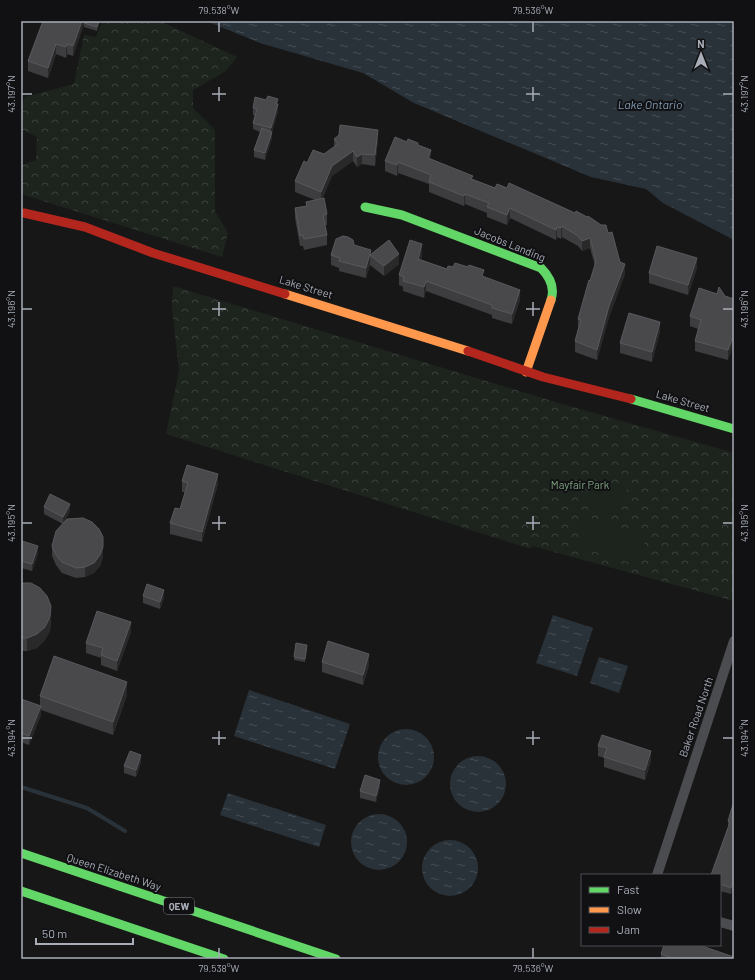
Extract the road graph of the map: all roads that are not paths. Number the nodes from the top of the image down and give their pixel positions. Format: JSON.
{"nodes":[{"id":1,"x":365,"y":207,"type":"dead end"},
{"id":2,"x":22,"y":213,"type":"edge"},
{"id":3,"x":528,"y":368,"type":"junction"},
{"id":4,"x":734,"y":428,"type":"edge"},
{"id":5,"x":734,"y":641,"type":"edge"},
{"id":6,"x":21,"y":853,"type":"edge"},
{"id":7,"x":656,"y":874,"type":"edge"},
{"id":8,"x":21,"y":891,"type":"edge"},
{"id":9,"x":721,"y":922,"type":"edge"},
{"id":10,"x":734,"y":926,"type":"edge"},
{"id":11,"x":224,"y":959,"type":"edge"},
{"id":12,"x":336,"y":959,"type":"edge"}],
"edges":[{"from":1,"to":3,"type":"main road","name":"Jacobs Landing"},
{"from":2,"to":3,"type":"main road","name":"Lake Street"},
{"from":3,"to":4,"type":"main road","name":"Lake Street"},
{"from":5,"to":7,"type":"street","name":"Baker Road North"},
{"from":6,"to":12,"type":"main road","name":"Queen Elizabeth Way","number":"QEW"},
{"from":8,"to":11,"type":"main road"},
{"from":9,"to":10,"type":"street"}]}
